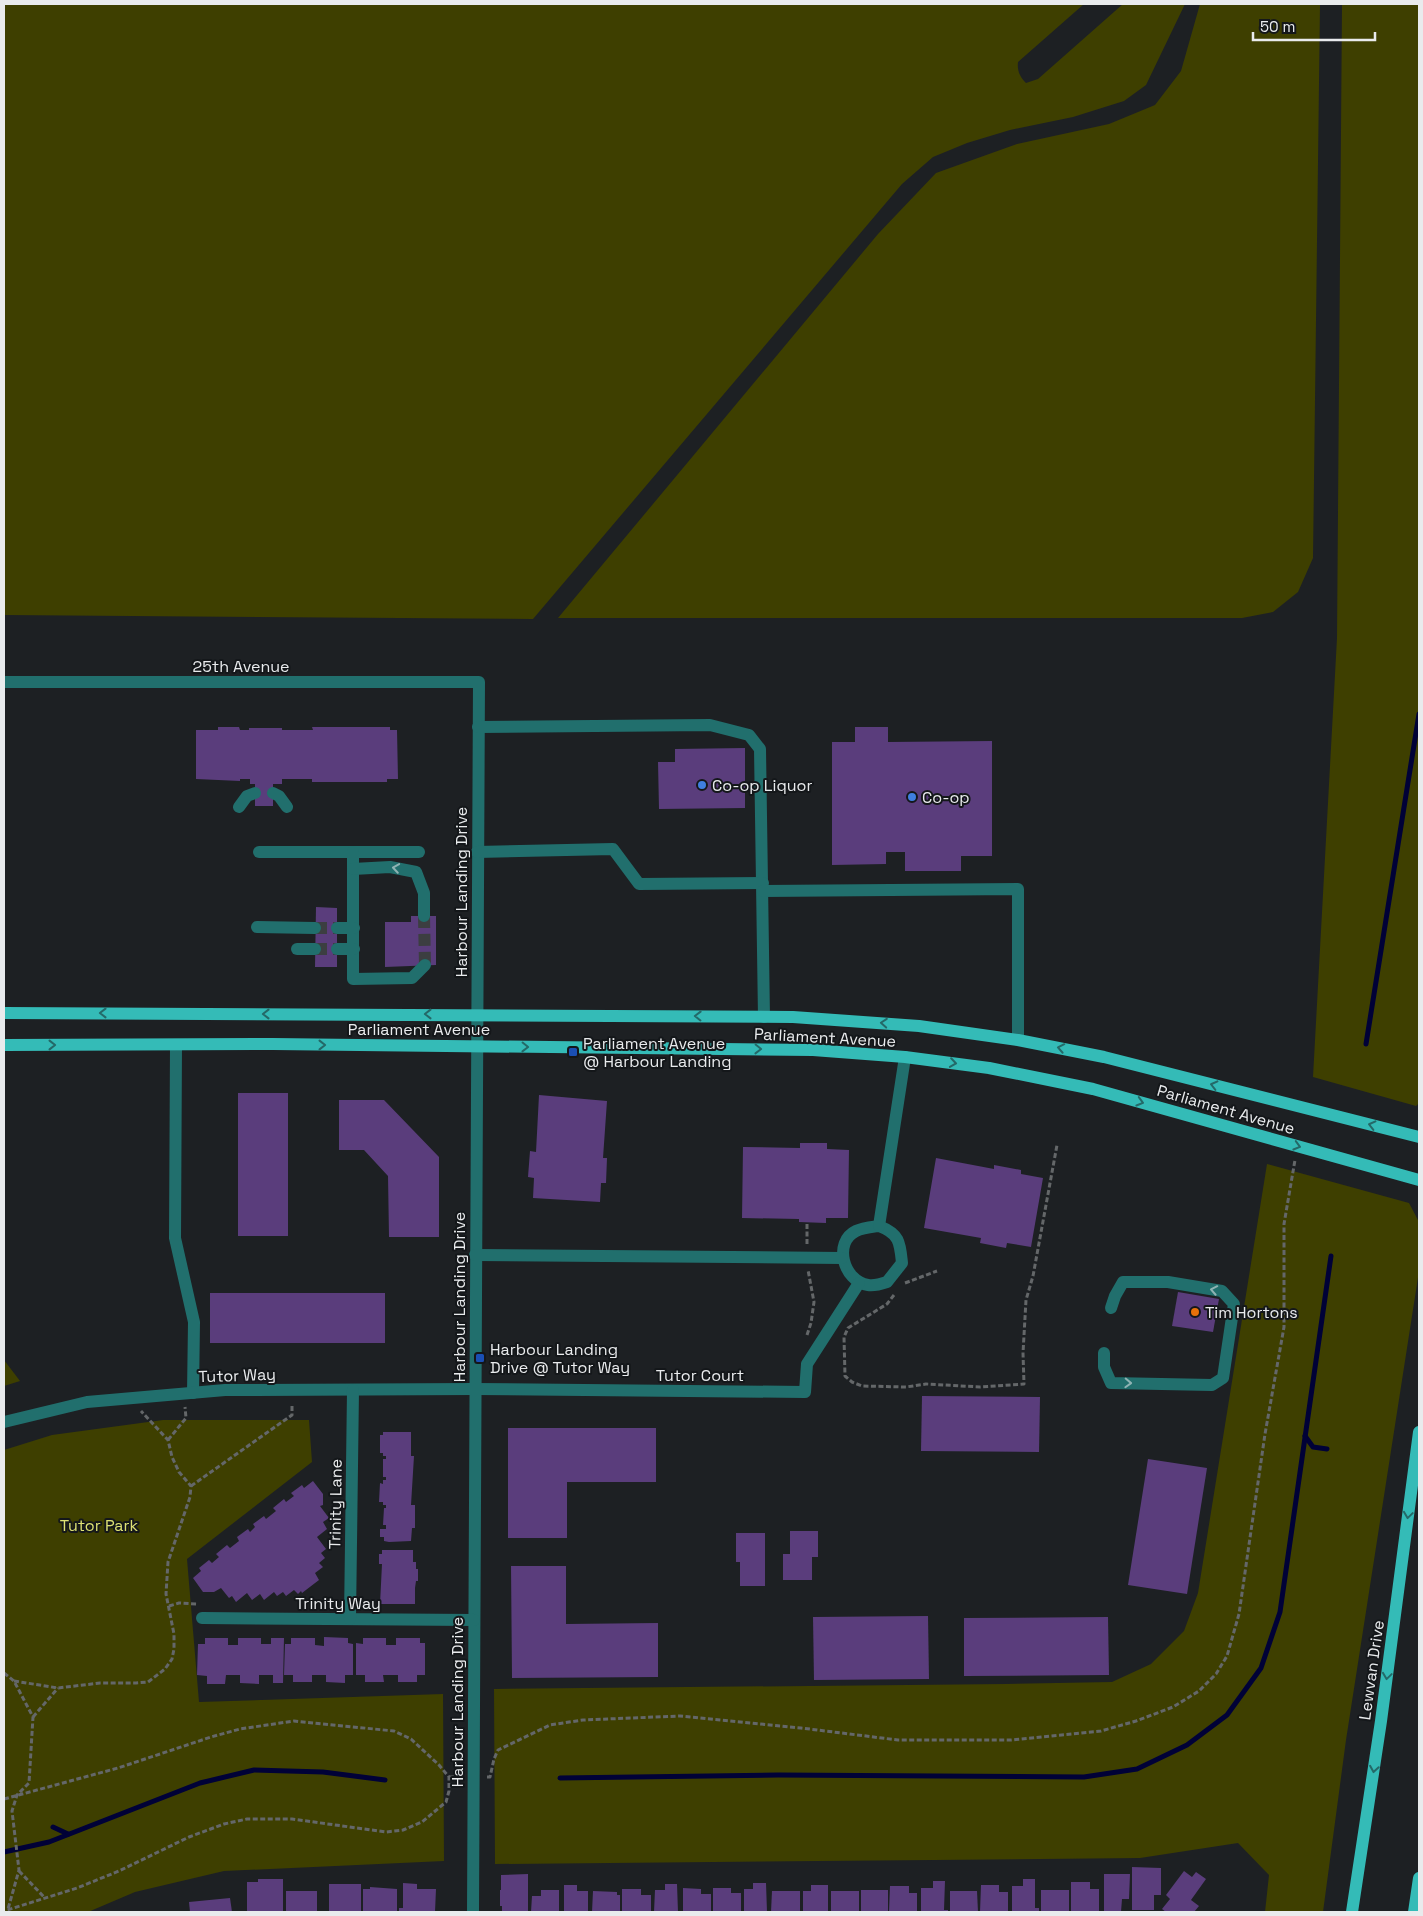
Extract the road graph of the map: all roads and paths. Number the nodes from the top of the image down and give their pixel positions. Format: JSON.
{"nodes":[{"id":1,"x":4,"y":682,"type":"edge"},
{"id":2,"x":478,"y":682,"type":"joint"},
{"id":3,"x":478,"y":727,"type":"junction"},
{"id":4,"x":255,"y":793,"type":"dead end"},
{"id":5,"x":273,"y":793,"type":"dead end"},
{"id":6,"x":287,"y":806,"type":"dead end"},
{"id":7,"x":239,"y":807,"type":"dead end"},
{"id":8,"x":259,"y":852,"type":"dead end"},
{"id":9,"x":353,"y":852,"type":"junction"},
{"id":10,"x":419,"y":852,"type":"dead end"},
{"id":11,"x":478,"y":852,"type":"junction"},
{"id":12,"x":353,"y":869,"type":"junction"},
{"id":13,"x":763,"y":887,"type":"junction"},
{"id":14,"x":424,"y":916,"type":"tunnel mouth"},
{"id":15,"x":257,"y":927,"type":"dead end"},
{"id":16,"x":315,"y":928,"type":"tunnel mouth"},
{"id":17,"x":337,"y":928,"type":"tunnel mouth"},
{"id":18,"x":354,"y":928,"type":"junction"},
{"id":19,"x":297,"y":949,"type":"dead end"},
{"id":20,"x":315,"y":949,"type":"tunnel mouth"},
{"id":21,"x":337,"y":950,"type":"tunnel mouth"},
{"id":22,"x":354,"y":950,"type":"junction"},
{"id":23,"x":425,"y":965,"type":"dead end"},
{"id":24,"x":4,"y":1012,"type":"edge"},
{"id":25,"x":477,"y":1014,"type":"junction"},
{"id":26,"x":764,"y":1017,"type":"junction"},
{"id":27,"x":1018,"y":1040,"type":"junction"},
{"id":28,"x":4,"y":1045,"type":"edge"},
{"id":29,"x":176,"y":1045,"type":"junction"},
{"id":30,"x":477,"y":1046,"type":"junction"},
{"id":31,"x":905,"y":1057,"type":"junction"},
{"id":32,"x":1419,"y":1137,"type":"edge"},
{"id":33,"x":1057,"y":1145,"type":"dead end"},
{"id":34,"x":1298,"y":1146,"type":"junction"},
{"id":35,"x":1419,"y":1180,"type":"edge"},
{"id":36,"x":807,"y":1222,"type":"dead end"},
{"id":37,"x":879,"y":1226,"type":"junction"},
{"id":38,"x":475,"y":1255,"type":"junction"},
{"id":39,"x":807,"y":1258,"type":"junction"},
{"id":40,"x":842,"y":1258,"type":"junction"},
{"id":41,"x":937,"y":1271,"type":"dead end"},
{"id":42,"x":859,"y":1283,"type":"junction"},
{"id":43,"x":902,"y":1286,"type":"dead end"},
{"id":44,"x":897,"y":1291,"type":"dead end"},
{"id":45,"x":1111,"y":1308,"type":"dead end"},
{"id":46,"x":805,"y":1341,"type":"dead end"},
{"id":47,"x":1104,"y":1353,"type":"dead end"},
{"id":48,"x":475,"y":1389,"type":"junction"},
{"id":49,"x":292,"y":1390,"type":"junction"},
{"id":50,"x":353,"y":1390,"type":"junction"},
{"id":51,"x":189,"y":1393,"type":"junction"},
{"id":52,"x":131,"y":1398,"type":"junction"},
{"id":53,"x":4,"y":1422,"type":"edge"},
{"id":54,"x":1419,"y":1432,"type":"edge"},
{"id":55,"x":168,"y":1440,"type":"junction"},
{"id":56,"x":191,"y":1486,"type":"junction"},
{"id":57,"x":188,"y":1603,"type":"dead end"},
{"id":58,"x":169,"y":1606,"type":"junction"},
{"id":59,"x":202,"y":1618,"type":"dead end"},
{"id":60,"x":350,"y":1619,"type":"junction"},
{"id":61,"x":474,"y":1620,"type":"junction"},
{"id":62,"x":4,"y":1673,"type":"edge"},
{"id":63,"x":14,"y":1681,"type":"junction"},
{"id":64,"x":58,"y":1688,"type":"junction"},
{"id":65,"x":33,"y":1716,"type":"junction"},
{"id":66,"x":490,"y":1777,"type":"dead end"},
{"id":67,"x":17,"y":1795,"type":"junction"},
{"id":68,"x":4,"y":1799,"type":"edge"},
{"id":69,"x":19,"y":1870,"type":"junction"},
{"id":70,"x":1419,"y":1878,"type":"edge"},
{"id":71,"x":46,"y":1898,"type":"junction"},
{"id":72,"x":6,"y":1910,"type":"edge"},
{"id":73,"x":473,"y":1912,"type":"edge"},
{"id":74,"x":1352,"y":1912,"type":"edge"},
{"id":75,"x":1414,"y":1912,"type":"edge"}],
"edges":[{"from":1,"to":2,"type":"street","name":"25th Avenue"},
{"from":2,"to":3,"type":"street","name":"Harbour Landing Drive"},
{"from":3,"to":11,"type":"street","name":"Harbour Landing Drive"},
{"from":3,"to":13,"type":"street"},
{"from":4,"to":7,"type":"street"},
{"from":5,"to":6,"type":"street"},
{"from":8,"to":9,"type":"street"},
{"from":9,"to":10,"type":"street"},
{"from":9,"to":12,"type":"street"},
{"from":11,"to":13,"type":"street"},
{"from":11,"to":25,"type":"street","name":"Harbour Landing Drive"},
{"from":14,"to":12,"type":"street","one_way":true},
{"from":12,"to":18,"type":"street"},
{"from":13,"to":26,"type":"street"},
{"from":13,"to":27,"type":"street"},
{"from":15,"to":16,"type":"street"},
{"from":17,"to":18,"type":"street"},
{"from":18,"to":22,"type":"street"},
{"from":19,"to":20,"type":"street"},
{"from":21,"to":22,"type":"street"},
{"from":22,"to":23,"type":"street"},
{"from":25,"to":24,"type":"main road","name":"Parliament Avenue","one_way":true},
{"from":26,"to":25,"type":"main road","name":"Parliament Avenue","one_way":true},
{"from":25,"to":30,"type":"street","name":"Harbour Landing Drive"},
{"from":27,"to":26,"type":"main road","name":"Parliament Avenue","one_way":true},
{"from":32,"to":27,"type":"main road","name":"Parliament Avenue","one_way":true},
{"from":28,"to":29,"type":"main road","name":"Parliament Avenue","one_way":true},
{"from":29,"to":30,"type":"main road","name":"Parliament Avenue","one_way":true},
{"from":29,"to":51,"type":"street"},
{"from":30,"to":31,"type":"main road","name":"Parliament Avenue","one_way":true},
{"from":30,"to":38,"type":"street","name":"Harbour Landing Drive"},
{"from":31,"to":34,"type":"main road","name":"Parliament Avenue","one_way":true},
{"from":31,"to":37,"type":"street"},
{"from":33,"to":44,"type":"path"},
{"from":34,"to":35,"type":"main road","name":"Parliament Avenue"},
{"from":34,"to":66,"type":"path"},
{"from":36,"to":39,"type":"path"},
{"from":37,"to":40,"type":"street"},
{"from":37,"to":42,"type":"street"},
{"from":38,"to":39,"type":"street"},
{"from":38,"to":48,"type":"street","name":"Harbour Landing Drive"},
{"from":39,"to":40,"type":"street"},
{"from":39,"to":46,"type":"path"},
{"from":40,"to":42,"type":"street"},
{"from":41,"to":43,"type":"path"},
{"from":42,"to":48,"type":"street","name":"Tutor Court"},
{"from":47,"to":45,"type":"street","one_way":true},
{"from":48,"to":50,"type":"street","name":"Tutor Way"},
{"from":48,"to":61,"type":"street","name":"Harbour Landing Drive"},
{"from":49,"to":50,"type":"street","name":"Tutor Way"},
{"from":49,"to":51,"type":"street","name":"Tutor Way"},
{"from":49,"to":56,"type":"path"},
{"from":50,"to":60,"type":"street","name":"Trinity Lane"},
{"from":51,"to":52,"type":"street","name":"Tutor Way"},
{"from":51,"to":55,"type":"path"},
{"from":52,"to":53,"type":"street","name":"Tutor Way"},
{"from":52,"to":55,"type":"path"},
{"from":54,"to":74,"type":"main road","name":"Lewvan Drive","one_way":true},
{"from":55,"to":56,"type":"path"},
{"from":56,"to":58,"type":"path"},
{"from":57,"to":58,"type":"path"},
{"from":58,"to":64,"type":"path"},
{"from":59,"to":60,"type":"street","name":"Trinity Way"},
{"from":60,"to":61,"type":"street","name":"Trinity Way"},
{"from":61,"to":73,"type":"street","name":"Harbour Landing Drive"},
{"from":62,"to":63,"type":"path"},
{"from":63,"to":64,"type":"path"},
{"from":63,"to":65,"type":"path"},
{"from":64,"to":65,"type":"path"},
{"from":65,"to":67,"type":"path"},
{"from":67,"to":68,"type":"path"},
{"from":67,"to":69,"type":"path"},
{"from":67,"to":71,"type":"path"},
{"from":69,"to":71,"type":"path"},
{"from":69,"to":72,"type":"path"},
{"from":70,"to":75,"type":"main road"},
{"from":71,"to":72,"type":"path"}]}
